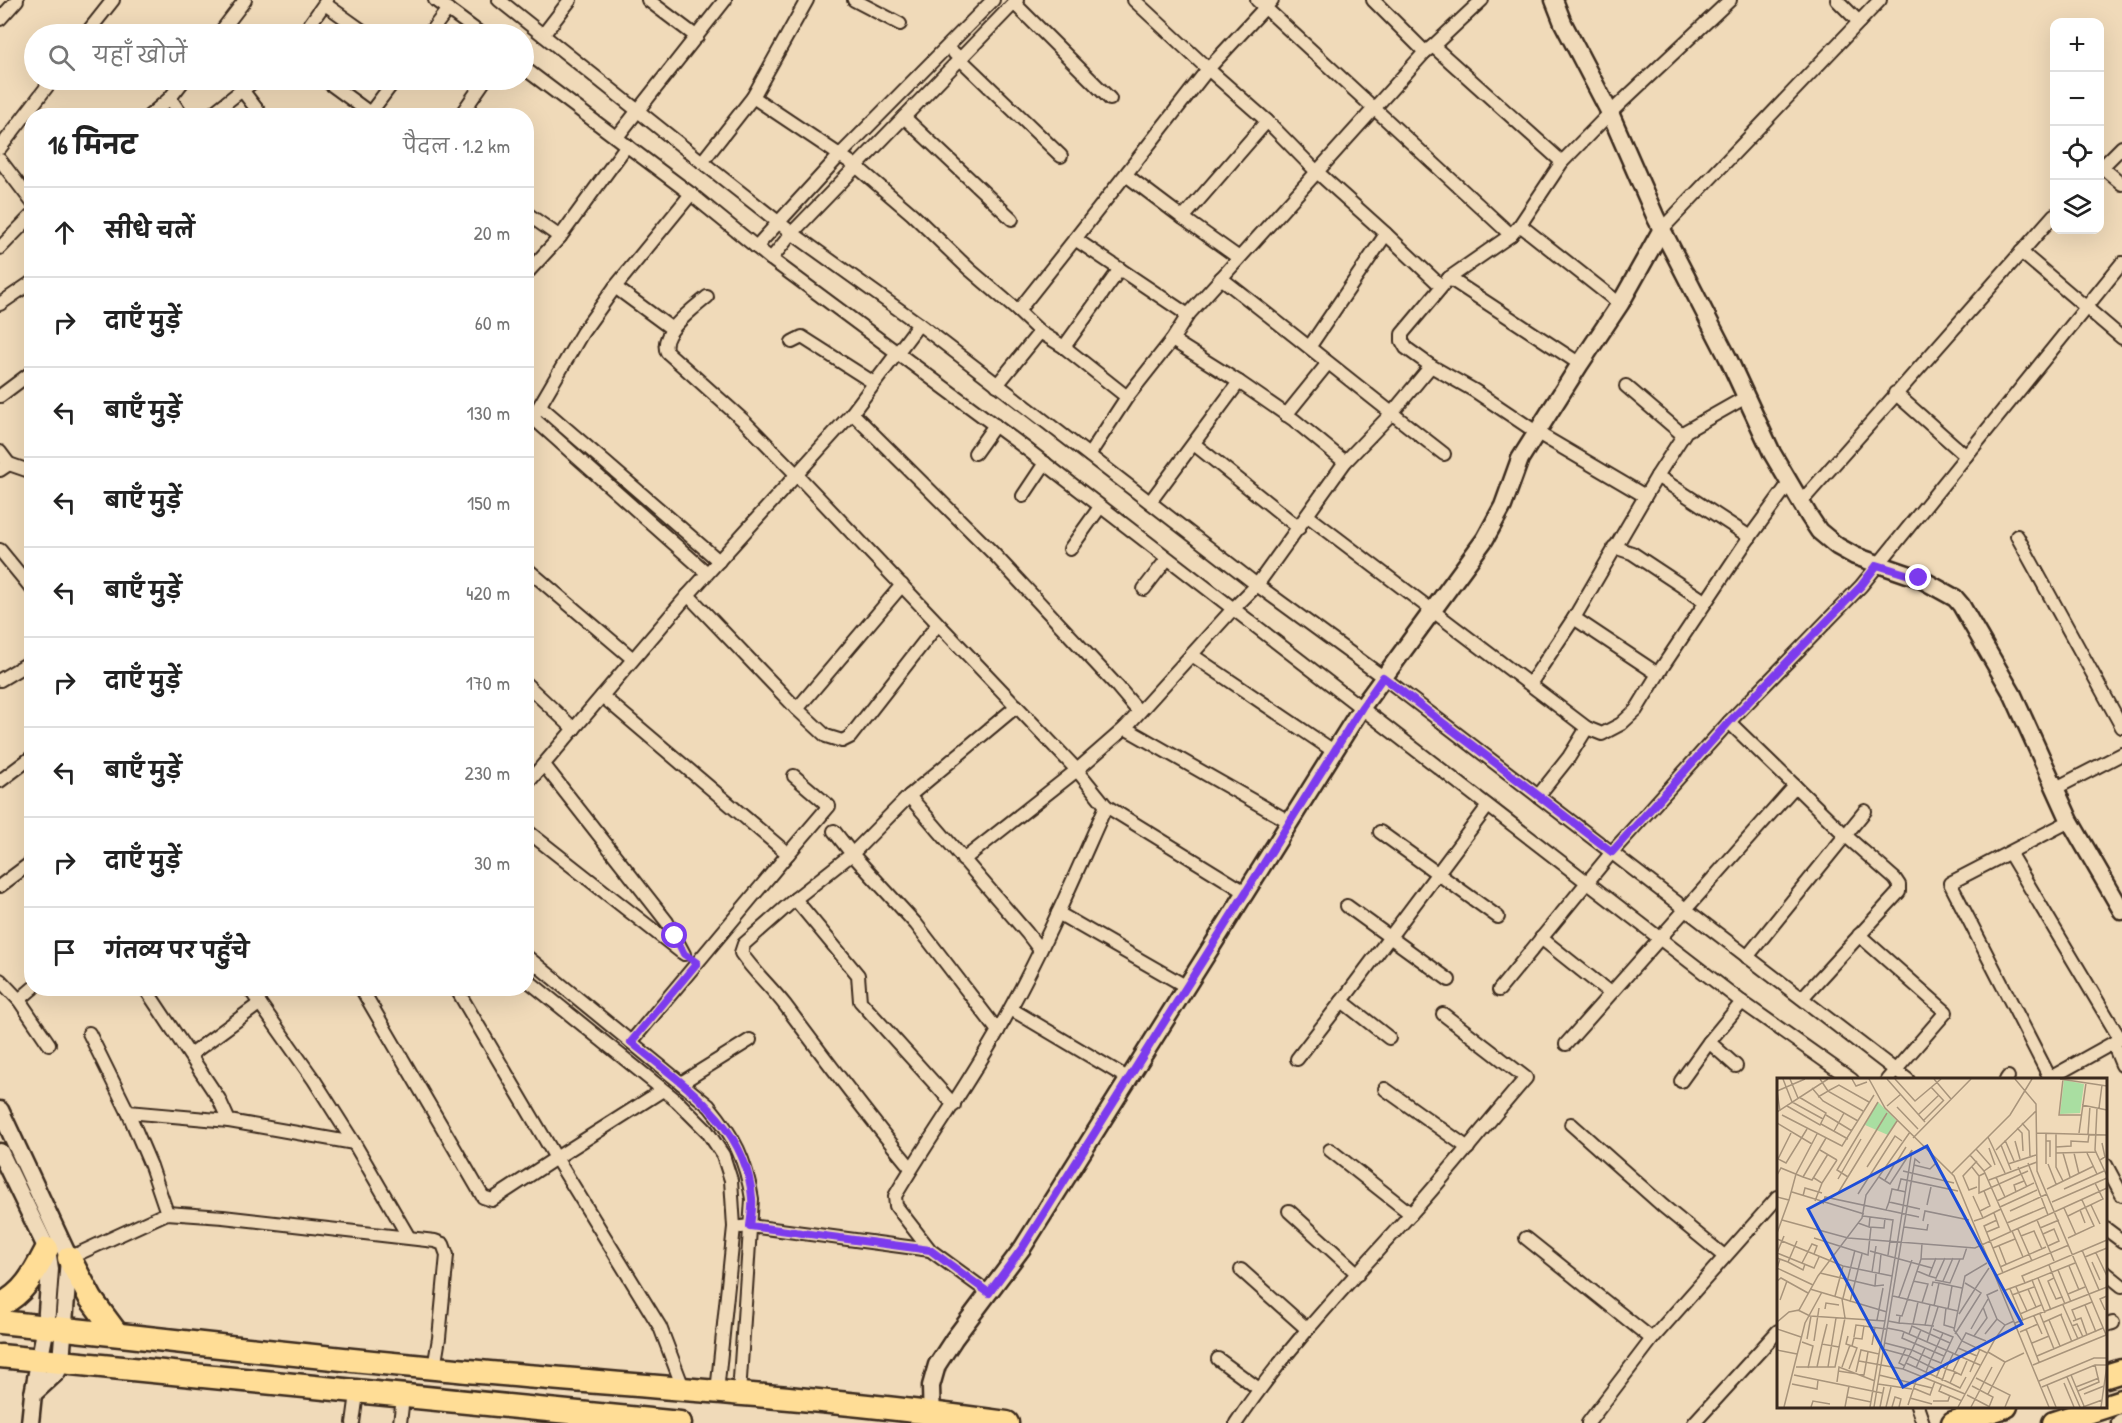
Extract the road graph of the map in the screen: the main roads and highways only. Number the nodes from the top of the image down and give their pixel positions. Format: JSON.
{"nodes":[{"id":1,"x":47,"y":1248,"type":"road end"},
{"id":2,"x":69,"y":1258,"type":"road end"},
{"id":3,"x":0,"y":1305,"type":"edge"},
{"id":4,"x":0,"y":1322,"type":"edge"},
{"id":5,"x":117,"y":1334,"type":"junction"},
{"id":6,"x":0,"y":1356,"type":"edge"},
{"id":7,"x":2122,"y":1371,"type":"edge"},
{"id":8,"x":2107,"y":1376,"type":"edge"},
{"id":9,"x":2122,"y":1401,"type":"edge"},
{"id":10,"x":2107,"y":1406,"type":"edge"},
{"id":11,"x":2003,"y":1408,"type":"edge"},
{"id":12,"x":2100,"y":1408,"type":"edge"},
{"id":13,"x":932,"y":1418,"type":"edge"},
{"id":14,"x":578,"y":1420,"type":"edge"},
{"id":15,"x":680,"y":1423,"type":"edge"},
{"id":16,"x":1007,"y":1423,"type":"edge"},
{"id":17,"x":1953,"y":1423,"type":"edge"},
{"id":18,"x":2054,"y":1423,"type":"edge"}],
"edges":[{"from":1,"to":3,"type":"highway"},
{"from":2,"to":5,"type":"highway"},
{"from":4,"to":5,"type":"highway"},
{"from":5,"to":13,"type":"highway"},
{"from":6,"to":14,"type":"highway"},
{"from":7,"to":8,"type":"highway"},
{"from":9,"to":10,"type":"highway"},
{"from":11,"to":17,"type":"highway"},
{"from":12,"to":18,"type":"highway"},
{"from":13,"to":16,"type":"highway"},
{"from":14,"to":15,"type":"highway"}]}
